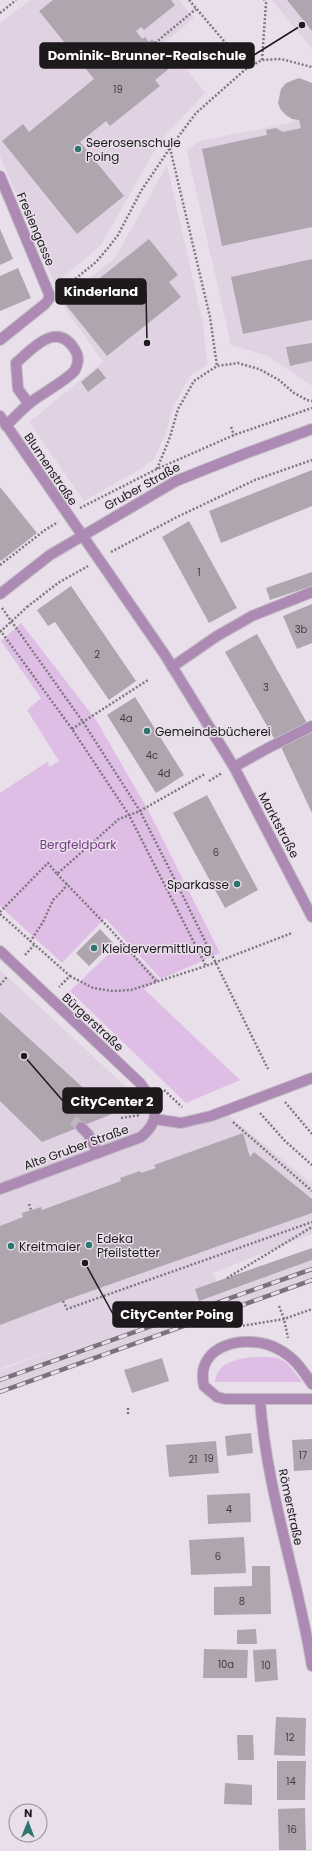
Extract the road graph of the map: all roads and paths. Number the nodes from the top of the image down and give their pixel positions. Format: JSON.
{"nodes":[{"id":1,"x":16,"y":0,"type":"edge"},
{"id":2,"x":189,"y":0,"type":"edge"},
{"id":3,"x":264,"y":0,"type":"edge"},
{"id":4,"x":196,"y":9,"type":"junction"},
{"id":5,"x":0,"y":12,"type":"edge"},
{"id":6,"x":155,"y":43,"type":"dead end"},
{"id":7,"x":262,"y":60,"type":"junction"},
{"id":8,"x":312,"y":67,"type":"edge"},
{"id":9,"x":247,"y":68,"type":"junction"},
{"id":10,"x":170,"y":148,"type":"junction"},
{"id":11,"x":0,"y":176,"type":"edge"},
{"id":12,"x":49,"y":294,"type":"junction"},
{"id":13,"x":0,"y":340,"type":"edge"},
{"id":14,"x":217,"y":366,"type":"junction"},
{"id":15,"x":312,"y":401,"type":"edge"},
{"id":16,"x":29,"y":404,"type":"junction"},
{"id":17,"x":312,"y":408,"type":"edge"},
{"id":18,"x":0,"y":416,"type":"edge"},
{"id":19,"x":6,"y":426,"type":"junction"},
{"id":20,"x":231,"y":427,"type":"dead end"},
{"id":21,"x":312,"y":429,"type":"edge"},
{"id":22,"x":234,"y":435,"type":"junction"},
{"id":23,"x":312,"y":460,"type":"edge"},
{"id":24,"x":157,"y":468,"type":"junction"},
{"id":25,"x":68,"y":516,"type":"junction"},
{"id":26,"x":45,"y":530,"type":"dead end"},
{"id":27,"x":81,"y":536,"type":"junction"},
{"id":28,"x":100,"y":559,"type":"junction"},
{"id":29,"x":0,"y":565,"type":"edge"},
{"id":30,"x":312,"y":592,"type":"edge"},
{"id":31,"x":0,"y":594,"type":"edge"},
{"id":32,"x":0,"y":606,"type":"edge"},
{"id":33,"x":0,"y":631,"type":"edge"},
{"id":34,"x":172,"y":667,"type":"junction"},
{"id":35,"x":148,"y":680,"type":"dead end"},
{"id":36,"x":83,"y":722,"type":"junction"},
{"id":37,"x":312,"y":726,"type":"edge"},
{"id":38,"x":72,"y":729,"type":"junction"},
{"id":39,"x":234,"y":767,"type":"junction"},
{"id":40,"x":205,"y":774,"type":"dead end"},
{"id":41,"x":140,"y":812,"type":"junction"},
{"id":42,"x":129,"y":815,"type":"junction"},
{"id":43,"x":58,"y":874,"type":"junction"},
{"id":44,"x":67,"y":883,"type":"junction"},
{"id":45,"x":0,"y":913,"type":"edge"},
{"id":46,"x":312,"y":917,"type":"edge"},
{"id":47,"x":292,"y":933,"type":"dead end"},
{"id":48,"x":30,"y":942,"type":"junction"},
{"id":49,"x":0,"y":951,"type":"edge"},
{"id":50,"x":214,"y":962,"type":"junction"},
{"id":51,"x":206,"y":966,"type":"junction"},
{"id":52,"x":70,"y":976,"type":"junction"},
{"id":53,"x":157,"y":982,"type":"junction"},
{"id":54,"x":58,"y":989,"type":"dead end"},
{"id":55,"x":268,"y":1069,"type":"dead end"},
{"id":56,"x":312,"y":1078,"type":"edge"},
{"id":57,"x":159,"y":1086,"type":"dead end"},
{"id":58,"x":284,"y":1101,"type":"dead end"},
{"id":59,"x":182,"y":1108,"type":"dead end"},
{"id":60,"x":258,"y":1111,"type":"dead end"},
{"id":61,"x":154,"y":1119,"type":"junction"},
{"id":62,"x":233,"y":1122,"type":"dead end"},
{"id":63,"x":81,"y":1127,"type":"tunnel mouth"},
{"id":64,"x":312,"y":1134,"type":"edge"},
{"id":65,"x":98,"y":1153,"type":"junction"},
{"id":66,"x":312,"y":1165,"type":"edge"},
{"id":67,"x":0,"y":1189,"type":"edge"},
{"id":68,"x":312,"y":1191,"type":"edge"},
{"id":69,"x":29,"y":1204,"type":"dead end"},
{"id":70,"x":31,"y":1210,"type":"dead end"},
{"id":71,"x":312,"y":1222,"type":"edge"},
{"id":72,"x":312,"y":1227,"type":"edge"},
{"id":73,"x":227,"y":1278,"type":"dead end"},
{"id":74,"x":63,"y":1301,"type":"dead end"},
{"id":75,"x":279,"y":1306,"type":"dead end"},
{"id":76,"x":312,"y":1309,"type":"edge"},
{"id":77,"x":281,"y":1312,"type":"dead end"},
{"id":78,"x":233,"y":1328,"type":"dead end"},
{"id":79,"x":312,"y":1384,"type":"edge"},
{"id":80,"x":260,"y":1399,"type":"junction"},
{"id":81,"x":312,"y":1399,"type":"edge"},
{"id":82,"x":128,"y":1407,"type":"dead end"},
{"id":83,"x":128,"y":1414,"type":"dead end"},
{"id":84,"x":309,"y":1628,"type":"edge"},
{"id":85,"x":312,"y":1666,"type":"edge"}],
"edges":[{"from":1,"to":5,"type":"path"},
{"from":2,"to":4,"type":"path"},
{"from":3,"to":7,"type":"path"},
{"from":4,"to":6,"type":"path"},
{"from":4,"to":9,"type":"path"},
{"from":7,"to":8,"type":"path"},
{"from":7,"to":9,"type":"path"},
{"from":9,"to":10,"type":"path"},
{"from":10,"to":12,"type":"path"},
{"from":10,"to":14,"type":"path"},
{"from":11,"to":12,"type":"street","name":"Fresiengasse"},
{"from":12,"to":13,"type":"street"},
{"from":14,"to":15,"type":"path"},
{"from":14,"to":24,"type":"path"},
{"from":16,"to":16,"type":"street"},
{"from":16,"to":19,"type":"street"},
{"from":17,"to":22,"type":"path"},
{"from":18,"to":19,"type":"street","name":"Blumenstraße"},
{"from":19,"to":25,"type":"street","name":"Blumenstraße"},
{"from":20,"to":22,"type":"path"},
{"from":21,"to":27,"type":"street","name":"Gruber Straße"},
{"from":22,"to":24,"type":"path"},
{"from":23,"to":28,"type":"path"},
{"from":24,"to":25,"type":"path"},
{"from":25,"to":27,"type":"street","name":"Blumenstraße"},
{"from":26,"to":29,"type":"path"},
{"from":27,"to":28,"type":"street","name":"Marktstraße"},
{"from":27,"to":31,"type":"street","name":"Gruber Straße"},
{"from":28,"to":33,"type":"path","bridge":true},
{"from":28,"to":34,"type":"street","name":"Marktstraße"},
{"from":30,"to":34,"type":"street"},
{"from":32,"to":36,"type":"path"},
{"from":33,"to":38,"type":"path"},
{"from":34,"to":39,"type":"street","name":"Marktstraße"},
{"from":35,"to":36,"type":"path"},
{"from":36,"to":38,"type":"path"},
{"from":36,"to":41,"type":"path"},
{"from":37,"to":39,"type":"street"},
{"from":38,"to":42,"type":"path"},
{"from":39,"to":46,"type":"street","name":"Marktstraße"},
{"from":40,"to":41,"type":"path"},
{"from":41,"to":42,"type":"path"},
{"from":41,"to":50,"type":"path"},
{"from":42,"to":43,"type":"path"},
{"from":42,"to":51,"type":"path"},
{"from":43,"to":44,"type":"path"},
{"from":43,"to":45,"type":"path"},
{"from":44,"to":48,"type":"path"},
{"from":44,"to":53,"type":"path"},
{"from":45,"to":48,"type":"path"},
{"from":47,"to":50,"type":"path"},
{"from":48,"to":52,"type":"path"},
{"from":49,"to":61,"type":"street","name":"Bürgerstraße"},
{"from":50,"to":51,"type":"path"},
{"from":50,"to":55,"type":"path"},
{"from":51,"to":53,"type":"path"},
{"from":52,"to":53,"type":"path"},
{"from":52,"to":54,"type":"path"},
{"from":56,"to":61,"type":"street"},
{"from":57,"to":59,"type":"path"},
{"from":58,"to":64,"type":"path"},
{"from":60,"to":66,"type":"path"},
{"from":61,"to":65,"type":"street","name":"Alte Gruber Straße"},
{"from":62,"to":68,"type":"path"},
{"from":63,"to":65,"type":"street"},
{"from":65,"to":67,"type":"street","name":"Alte Gruber Straße"},
{"from":69,"to":70,"type":"path"},
{"from":71,"to":74,"type":"path"},
{"from":72,"to":73,"type":"path"},
{"from":75,"to":77,"type":"path"},
{"from":76,"to":78,"type":"path"},
{"from":79,"to":80,"type":"street"},
{"from":80,"to":81,"type":"street"},
{"from":80,"to":84,"type":"street","name":"Römerstraße"},
{"from":82,"to":83,"type":"path"},
{"from":84,"to":85,"type":"street","name":"Römerstraße"}]}
